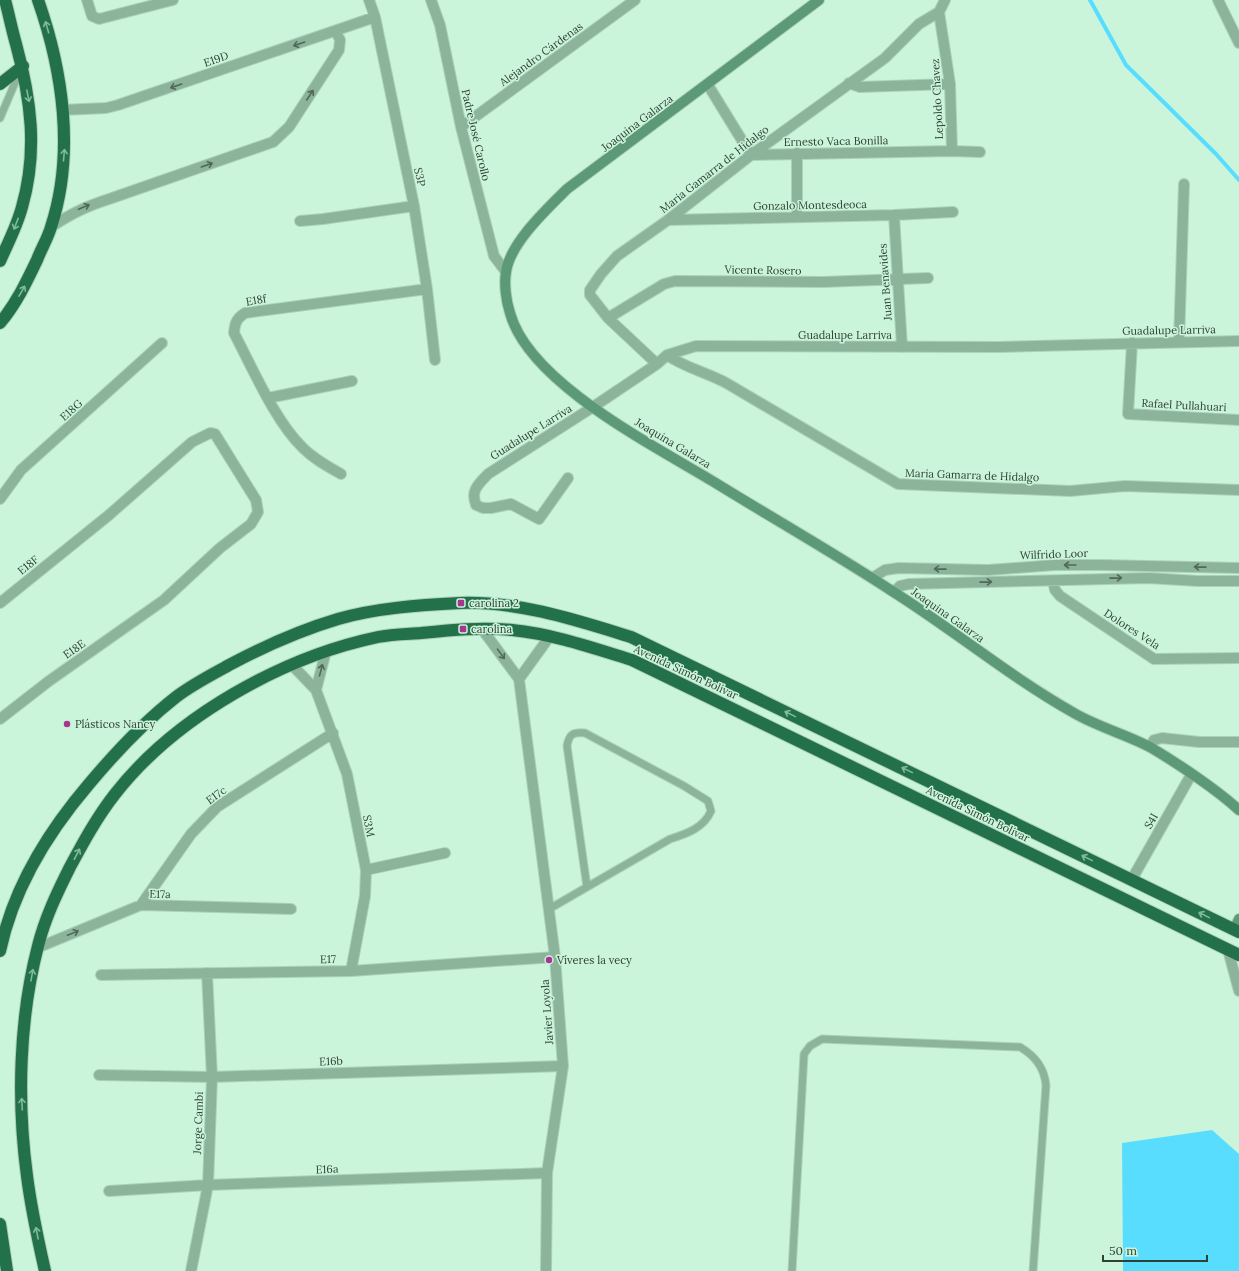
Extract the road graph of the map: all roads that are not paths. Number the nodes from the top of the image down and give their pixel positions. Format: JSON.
{"nodes":[{"id":1,"x":5,"y":0,"type":"edge"},
{"id":2,"x":87,"y":0,"type":"edge"},
{"id":3,"x":173,"y":0,"type":"edge"},
{"id":4,"x":369,"y":0,"type":"edge"},
{"id":5,"x":431,"y":0,"type":"edge"},
{"id":6,"x":635,"y":0,"type":"edge"},
{"id":7,"x":819,"y":0,"type":"edge"},
{"id":8,"x":945,"y":0,"type":"edge"},
{"id":9,"x":1218,"y":0,"type":"edge"},
{"id":10,"x":40,"y":3,"type":"edge"},
{"id":11,"x":939,"y":12,"type":"junction"},
{"id":12,"x":0,"y":16,"type":"edge"},
{"id":13,"x":375,"y":17,"type":"junction"},
{"id":14,"x":336,"y":32,"type":"junction"},
{"id":15,"x":1239,"y":43,"type":"edge"},
{"id":16,"x":16,"y":45,"type":"junction"},
{"id":17,"x":23,"y":66,"type":"junction"},
{"id":18,"x":849,"y":83,"type":"junction"},
{"id":19,"x":0,"y":84,"type":"edge"},
{"id":20,"x":950,"y":84,"type":"junction"},
{"id":21,"x":708,"y":85,"type":"junction"},
{"id":22,"x":62,"y":110,"type":"junction"},
{"id":23,"x":0,"y":118,"type":"edge"},
{"id":24,"x":461,"y":127,"type":"junction"},
{"id":25,"x":952,"y":151,"type":"junction"},
{"id":26,"x":980,"y":152,"type":"dead end"},
{"id":27,"x":797,"y":153,"type":"junction"},
{"id":28,"x":751,"y":155,"type":"junction"},
{"id":29,"x":1184,"y":184,"type":"dead end"},
{"id":30,"x":414,"y":206,"type":"junction"},
{"id":31,"x":953,"y":212,"type":"dead end"},
{"id":32,"x":894,"y":215,"type":"junction"},
{"id":33,"x":797,"y":216,"type":"junction"},
{"id":34,"x":668,"y":220,"type":"junction"},
{"id":35,"x":300,"y":221,"type":"dead end"},
{"id":36,"x":51,"y":228,"type":"junction"},
{"id":37,"x":0,"y":261,"type":"edge"},
{"id":38,"x":506,"y":272,"type":"junction"},
{"id":39,"x":928,"y":278,"type":"dead end"},
{"id":40,"x":897,"y":279,"type":"junction"},
{"id":41,"x":427,"y":289,"type":"junction"},
{"id":42,"x":608,"y":318,"type":"junction"},
{"id":43,"x":0,"y":323,"type":"edge"},
{"id":44,"x":1239,"y":341,"type":"edge"},
{"id":45,"x":1179,"y":342,"type":"junction"},
{"id":46,"x":162,"y":343,"type":"dead end"},
{"id":47,"x":1132,"y":343,"type":"junction"},
{"id":48,"x":902,"y":347,"type":"junction"},
{"id":49,"x":667,"y":355,"type":"junction"},
{"id":50,"x":435,"y":360,"type":"dead end"},
{"id":51,"x":657,"y":364,"type":"junction"},
{"id":52,"x":352,"y":381,"type":"dead end"},
{"id":53,"x":268,"y":398,"type":"junction"},
{"id":54,"x":593,"y":407,"type":"junction"},
{"id":55,"x":1239,"y":420,"type":"edge"},
{"id":56,"x":341,"y":474,"type":"dead end"},
{"id":57,"x":568,"y":478,"type":"dead end"},
{"id":58,"x":1239,"y":490,"type":"edge"},
{"id":59,"x":0,"y":499,"type":"edge"},
{"id":60,"x":1239,"y":568,"type":"edge"},
{"id":61,"x":872,"y":578,"type":"junction"},
{"id":62,"x":1053,"y":581,"type":"junction"},
{"id":63,"x":1239,"y":581,"type":"edge"},
{"id":64,"x":894,"y":592,"type":"junction"},
{"id":65,"x":164,"y":600,"type":"joint"},
{"id":66,"x":0,"y":603,"type":"edge"},
{"id":67,"x":482,"y":629,"type":"junction"},
{"id":68,"x":550,"y":636,"type":"junction"},
{"id":69,"x":326,"y":651,"type":"junction"},
{"id":70,"x":1239,"y":658,"type":"edge"},
{"id":71,"x":292,"y":665,"type":"junction"},
{"id":72,"x":519,"y":679,"type":"junction"},
{"id":73,"x":316,"y":690,"type":"junction"},
{"id":74,"x":0,"y":719,"type":"edge"},
{"id":75,"x":333,"y":733,"type":"junction"},
{"id":76,"x":1239,"y":742,"type":"edge"},
{"id":77,"x":1150,"y":748,"type":"junction"},
{"id":78,"x":1191,"y":775,"type":"junction"},
{"id":79,"x":1239,"y":810,"type":"edge"},
{"id":80,"x":445,"y":853,"type":"dead end"},
{"id":81,"x":366,"y":870,"type":"junction"},
{"id":82,"x":1132,"y":879,"type":"junction"},
{"id":83,"x":586,"y":887,"type":"junction"},
{"id":84,"x":141,"y":905,"type":"junction"},
{"id":85,"x":291,"y":909,"type":"dead end"},
{"id":86,"x":549,"y":909,"type":"junction"},
{"id":87,"x":1237,"y":927,"type":"edge"},
{"id":88,"x":1,"y":945,"type":"edge"},
{"id":89,"x":37,"y":948,"type":"junction"},
{"id":90,"x":1228,"y":950,"type":"junction"},
{"id":91,"x":1239,"y":955,"type":"edge"},
{"id":92,"x":555,"y":957,"type":"junction"},
{"id":93,"x":351,"y":970,"type":"junction"},
{"id":94,"x":207,"y":974,"type":"junction"},
{"id":95,"x":101,"y":975,"type":"dead end"},
{"id":96,"x":1239,"y":991,"type":"edge"},
{"id":97,"x":563,"y":1066,"type":"junction"},
{"id":98,"x":99,"y":1075,"type":"dead end"},
{"id":99,"x":212,"y":1077,"type":"junction"},
{"id":100,"x":547,"y":1173,"type":"junction"},
{"id":101,"x":208,"y":1185,"type":"junction"},
{"id":102,"x":109,"y":1191,"type":"dead end"},
{"id":103,"x":0,"y":1224,"type":"edge"},
{"id":104,"x":2,"y":1258,"type":"edge"},
{"id":105,"x":7,"y":1271,"type":"edge"},
{"id":106,"x":45,"y":1271,"type":"edge"},
{"id":107,"x":191,"y":1271,"type":"edge"},
{"id":108,"x":546,"y":1271,"type":"edge"},
{"id":109,"x":792,"y":1271,"type":"edge"},
{"id":110,"x":1033,"y":1271,"type":"edge"}],
"edges":[{"from":1,"to":16,"type":"highway"},
{"from":2,"to":3,"type":"street"},
{"from":4,"to":13,"type":"street","name":"S3P"},
{"from":5,"to":24,"type":"street","name":"Padre José Carollo"},
{"from":6,"to":24,"type":"street","name":"Alejandro Cárdenas"},
{"from":7,"to":21,"type":"street","name":"Joaquina Galarza"},
{"from":8,"to":11,"type":"street"},
{"from":9,"to":15,"type":"street"},
{"from":22,"to":10,"type":"highway","one_way":true},
{"from":11,"to":18,"type":"street","name":"Maria Gamarra de Hidalgo"},
{"from":11,"to":20,"type":"street","name":"Lepoldo Chavez"},
{"from":12,"to":16,"type":"highway"},
{"from":13,"to":14,"type":"street","name":"E19D"},
{"from":13,"to":30,"type":"street","name":"S3P"},
{"from":14,"to":22,"type":"street","name":"E19D","one_way":true},
{"from":36,"to":14,"type":"street","one_way":true},
{"from":16,"to":17,"type":"highway"},
{"from":17,"to":19,"type":"highway"},
{"from":17,"to":23,"type":"lane"},
{"from":17,"to":37,"type":"highway","one_way":true},
{"from":18,"to":20,"type":"street"},
{"from":18,"to":28,"type":"street","name":"Maria Gamarra de Hidalgo"},
{"from":20,"to":25,"type":"street","name":"Lepoldo Chavez"},
{"from":21,"to":28,"type":"street"},
{"from":21,"to":38,"type":"street","name":"Joaquina Galarza"},
{"from":36,"to":22,"type":"highway","one_way":true},
{"from":24,"to":38,"type":"street","name":"Padre José Carollo"},
{"from":25,"to":26,"type":"street","name":"Ernesto Vaca Bonilla"},
{"from":25,"to":27,"type":"street","name":"Ernesto Vaca Bonilla"},
{"from":27,"to":28,"type":"street","name":"Ernesto Vaca Bonilla"},
{"from":27,"to":33,"type":"street"},
{"from":28,"to":34,"type":"street","name":"Maria Gamarra de Hidalgo"},
{"from":29,"to":45,"type":"street"},
{"from":30,"to":35,"type":"street"},
{"from":30,"to":41,"type":"street","name":"S3P"},
{"from":31,"to":32,"type":"street","name":"Gonzalo Montesdeoca"},
{"from":32,"to":33,"type":"street","name":"Gonzalo Montesdeoca"},
{"from":32,"to":40,"type":"street","name":"Juan Benavides"},
{"from":33,"to":34,"type":"street","name":"Gonzalo Montesdeoca"},
{"from":34,"to":42,"type":"street","name":"Maria Gamarra de Hidalgo"},
{"from":43,"to":36,"type":"highway","one_way":true},
{"from":38,"to":54,"type":"street","name":"Joaquina Galarza"},
{"from":39,"to":40,"type":"street","name":"Vicente Rosero"},
{"from":40,"to":42,"type":"street","name":"Vicente Rosero"},
{"from":40,"to":48,"type":"street","name":"Juan Benavides"},
{"from":41,"to":50,"type":"street","name":"S3P"},
{"from":41,"to":53,"type":"street","name":"E18f"},
{"from":42,"to":51,"type":"street","name":"Maria Gamarra de Hidalgo"},
{"from":44,"to":45,"type":"street","name":"Guadalupe Larriva"},
{"from":45,"to":47,"type":"street","name":"Guadalupe Larriva"},
{"from":46,"to":59,"type":"street","name":"E18G"},
{"from":47,"to":48,"type":"street","name":"Guadalupe Larriva"},
{"from":47,"to":55,"type":"street","name":"Rafael Pullahuari"},
{"from":48,"to":49,"type":"street","name":"Guadalupe Larriva"},
{"from":49,"to":51,"type":"street","name":"Guadalupe Larriva"},
{"from":49,"to":58,"type":"street","name":"Maria Gamarra de Hidalgo"},
{"from":51,"to":54,"type":"street","name":"Guadalupe Larriva"},
{"from":52,"to":53,"type":"street"},
{"from":53,"to":56,"type":"street","name":"E18f"},
{"from":54,"to":57,"type":"street","name":"Guadalupe Larriva"},
{"from":54,"to":61,"type":"street","name":"Joaquina Galarza"},
{"from":60,"to":61,"type":"street","name":"Wilfrido Loor","one_way":true},
{"from":61,"to":64,"type":"street","name":"Joaquina Galarza"},
{"from":62,"to":63,"type":"street","one_way":true},
{"from":64,"to":62,"type":"street","one_way":true},
{"from":62,"to":70,"type":"street","name":"Dolores Vela"},
{"from":64,"to":77,"type":"street","name":"Joaquina Galarza"},
{"from":65,"to":66,"type":"street","name":"E18F"},
{"from":65,"to":74,"type":"street","name":"E18E"},
{"from":67,"to":68,"type":"highway","name":"Avenida Simón Bolívar"},
{"from":67,"to":69,"type":"highway","name":"Avenida Simón Bolívar"},
{"from":67,"to":72,"type":"street","name":"Javier Loyola","one_way":true},
{"from":68,"to":72,"type":"street"},
{"from":68,"to":90,"type":"highway","name":"Avenida Simón Bolívar"},
{"from":69,"to":71,"type":"highway","name":"Avenida Simón Bolívar"},
{"from":73,"to":69,"type":"street","one_way":true},
{"from":71,"to":73,"type":"street","name":"S3M"},
{"from":89,"to":71,"type":"highway","name":"Avenida Simón Bolívar","one_way":true},
{"from":72,"to":86,"type":"street","name":"Javier Loyola"},
{"from":73,"to":75,"type":"street","name":"S3M"},
{"from":75,"to":81,"type":"street","name":"S3M"},
{"from":75,"to":84,"type":"street","name":"E17c"},
{"from":76,"to":77,"type":"street"},
{"from":77,"to":78,"type":"street","name":"Joaquina Galarza"},
{"from":78,"to":79,"type":"street","name":"Joaquina Galarza"},
{"from":78,"to":82,"type":"street","name":"S4I"},
{"from":80,"to":81,"type":"street"},
{"from":81,"to":93,"type":"street","name":"S3M"},
{"from":87,"to":82,"type":"highway","name":"Avenida Simón Bolívar","one_way":true},
{"from":82,"to":88,"type":"highway","name":"Avenida Simón Bolívar","one_way":true},
{"from":83,"to":83,"type":"lane"},
{"from":83,"to":86,"type":"lane"},
{"from":84,"to":85,"type":"street","name":"E17a"},
{"from":89,"to":84,"type":"street","name":"E17a","one_way":true},
{"from":86,"to":92,"type":"street","name":"Javier Loyola"},
{"from":106,"to":89,"type":"highway","name":"Avenida Simón Bolívar","one_way":true},
{"from":90,"to":91,"type":"highway","name":"Avenida Simón Bolívar"},
{"from":90,"to":96,"type":"street"},
{"from":92,"to":93,"type":"street","name":"E17"},
{"from":92,"to":97,"type":"street","name":"Javier Loyola"},
{"from":93,"to":94,"type":"street","name":"E17"},
{"from":94,"to":95,"type":"street","name":"E17"},
{"from":94,"to":99,"type":"street","name":"Jorge Cambi"},
{"from":97,"to":99,"type":"street","name":"E16b"},
{"from":97,"to":100,"type":"street","name":"Javier Loyola"},
{"from":98,"to":99,"type":"street","name":"E16b"},
{"from":99,"to":101,"type":"street","name":"Jorge Cambi"},
{"from":100,"to":101,"type":"street","name":"E16a"},
{"from":100,"to":108,"type":"street","name":"Javier Loyola"},
{"from":101,"to":102,"type":"street","name":"E16a"},
{"from":101,"to":107,"type":"street","name":"Jorge Cambi"},
{"from":103,"to":104,"type":"highway"},
{"from":104,"to":105,"type":"highway"},
{"from":109,"to":110,"type":"lane"}]}
